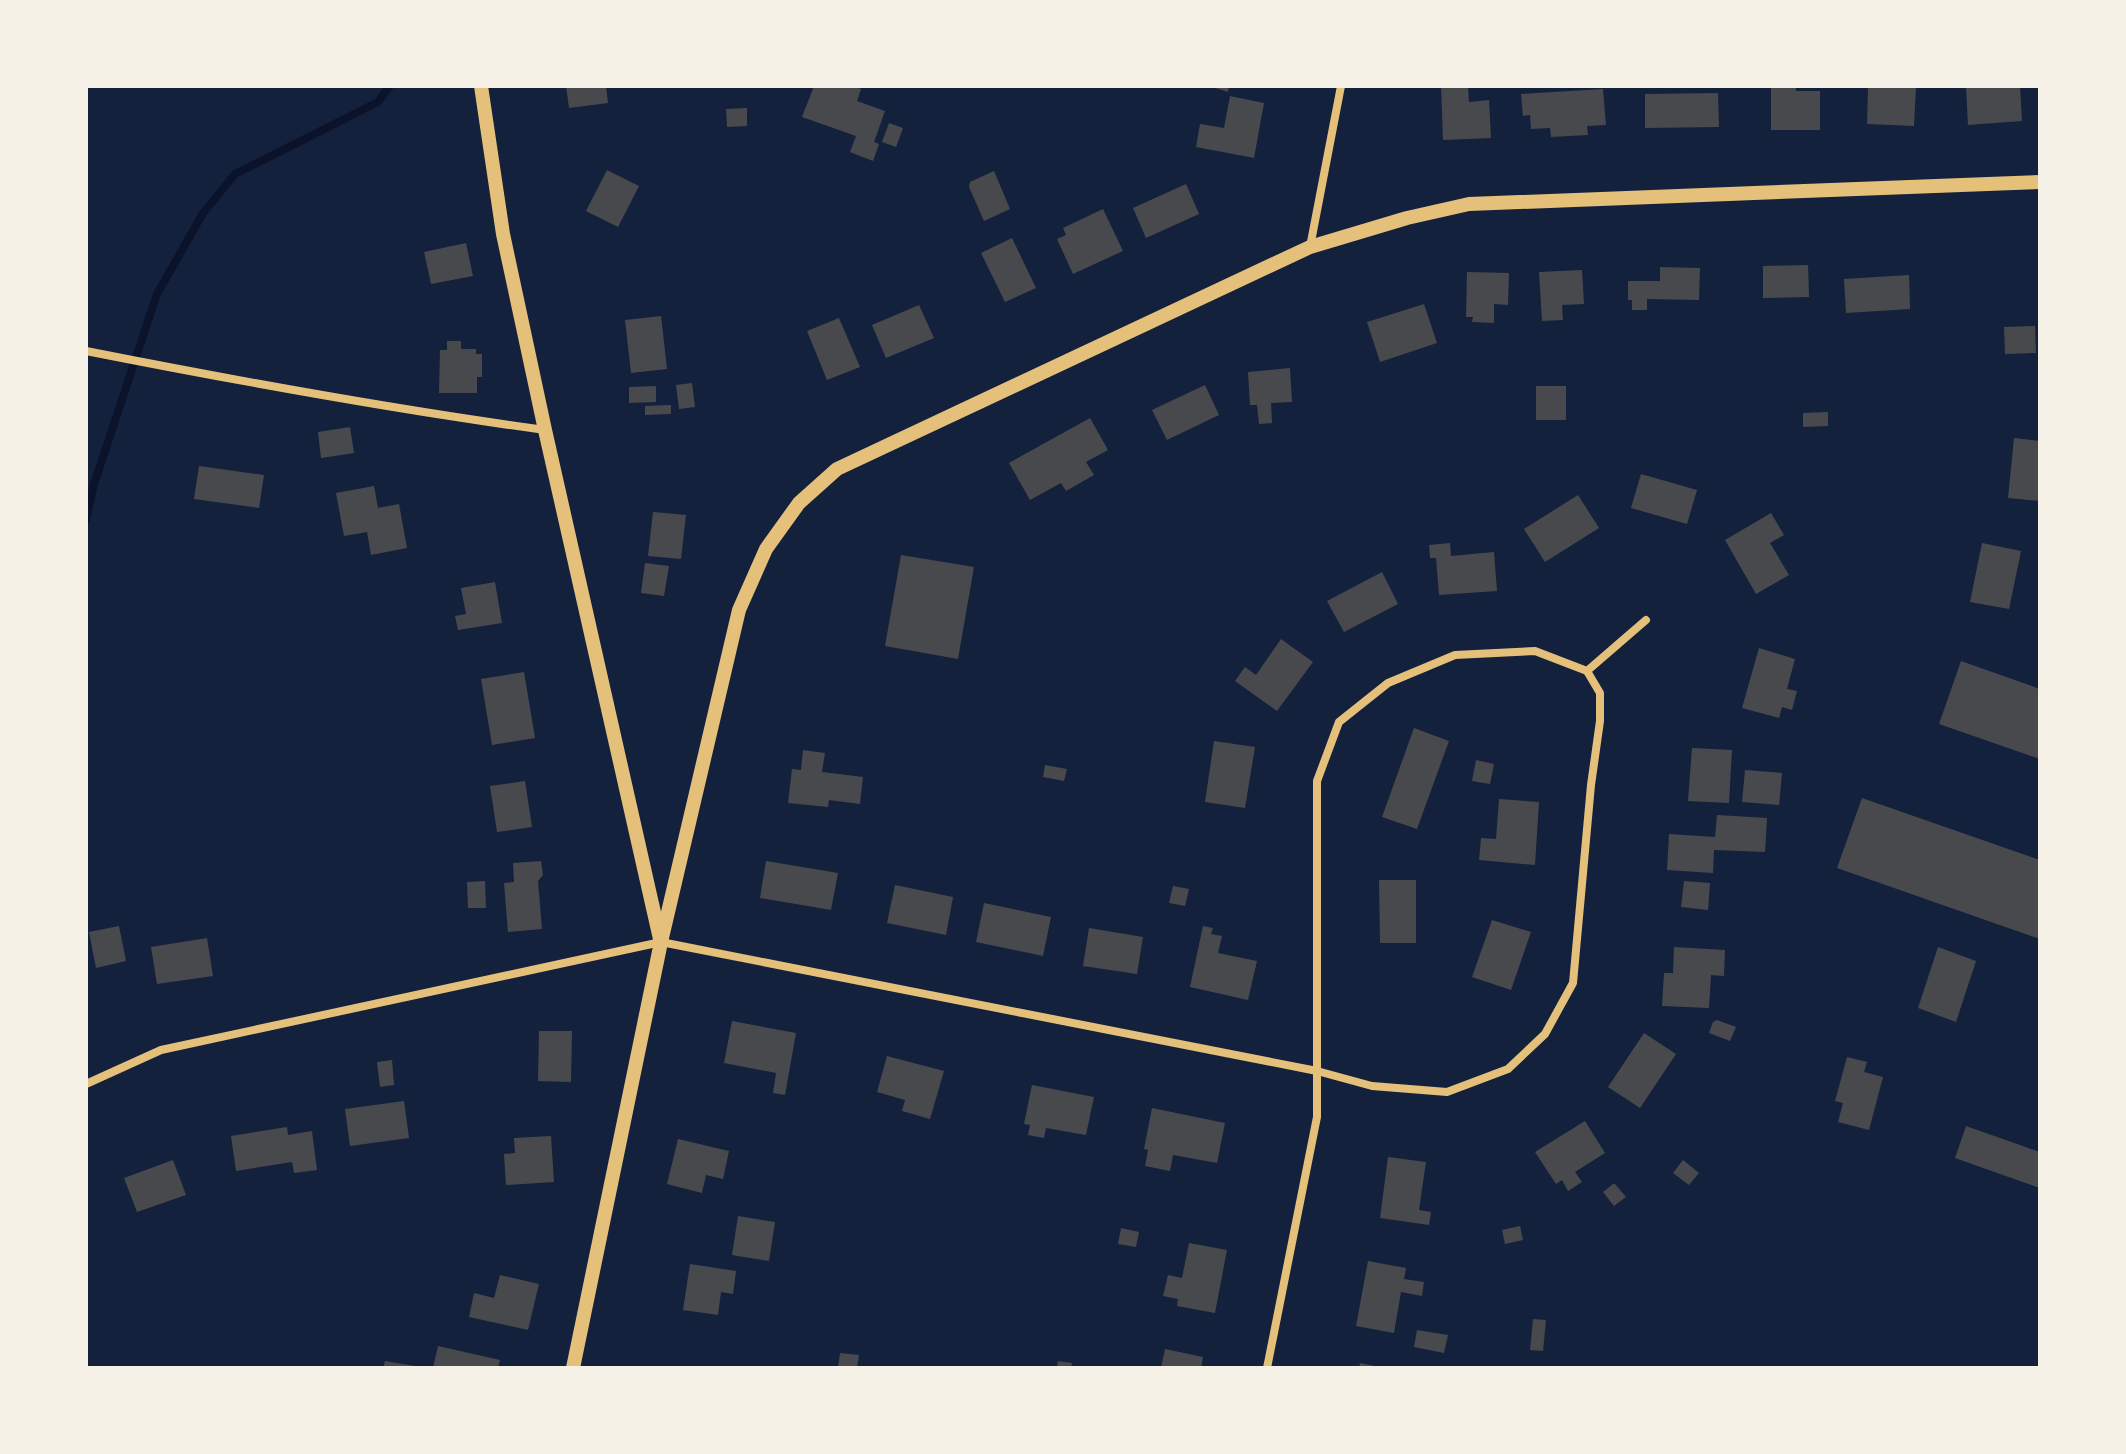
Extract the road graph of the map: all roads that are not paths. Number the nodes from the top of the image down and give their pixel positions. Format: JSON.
{"nodes":[{"id":1,"x":481,"y":86,"type":"edge"},
{"id":2,"x":1341,"y":86,"type":"edge"},
{"id":3,"x":2040,"y":182,"type":"edge"},
{"id":4,"x":1310,"y":247,"type":"junction"},
{"id":5,"x":86,"y":351,"type":"edge"},
{"id":6,"x":545,"y":430,"type":"junction"},
{"id":7,"x":1646,"y":620,"type":"dead end"},
{"id":8,"x":1587,"y":671,"type":"junction"},
{"id":9,"x":661,"y":942,"type":"junction"},
{"id":10,"x":1317,"y":1071,"type":"junction"},
{"id":11,"x":86,"y":1084,"type":"edge"},
{"id":12,"x":573,"y":1368,"type":"edge"},
{"id":13,"x":1267,"y":1368,"type":"edge"}],
"edges":[{"from":1,"to":6,"type":"street"},
{"from":2,"to":4,"type":"street"},
{"from":3,"to":4,"type":"street"},
{"from":4,"to":9,"type":"street"},
{"from":5,"to":6,"type":"street"},
{"from":6,"to":9,"type":"street"},
{"from":7,"to":8,"type":"street"},
{"from":8,"to":10,"type":"street"},
{"from":8,"to":10,"type":"street"},
{"from":9,"to":10,"type":"street"},
{"from":9,"to":11,"type":"street"},
{"from":9,"to":12,"type":"street"},
{"from":10,"to":13,"type":"street"}]}
